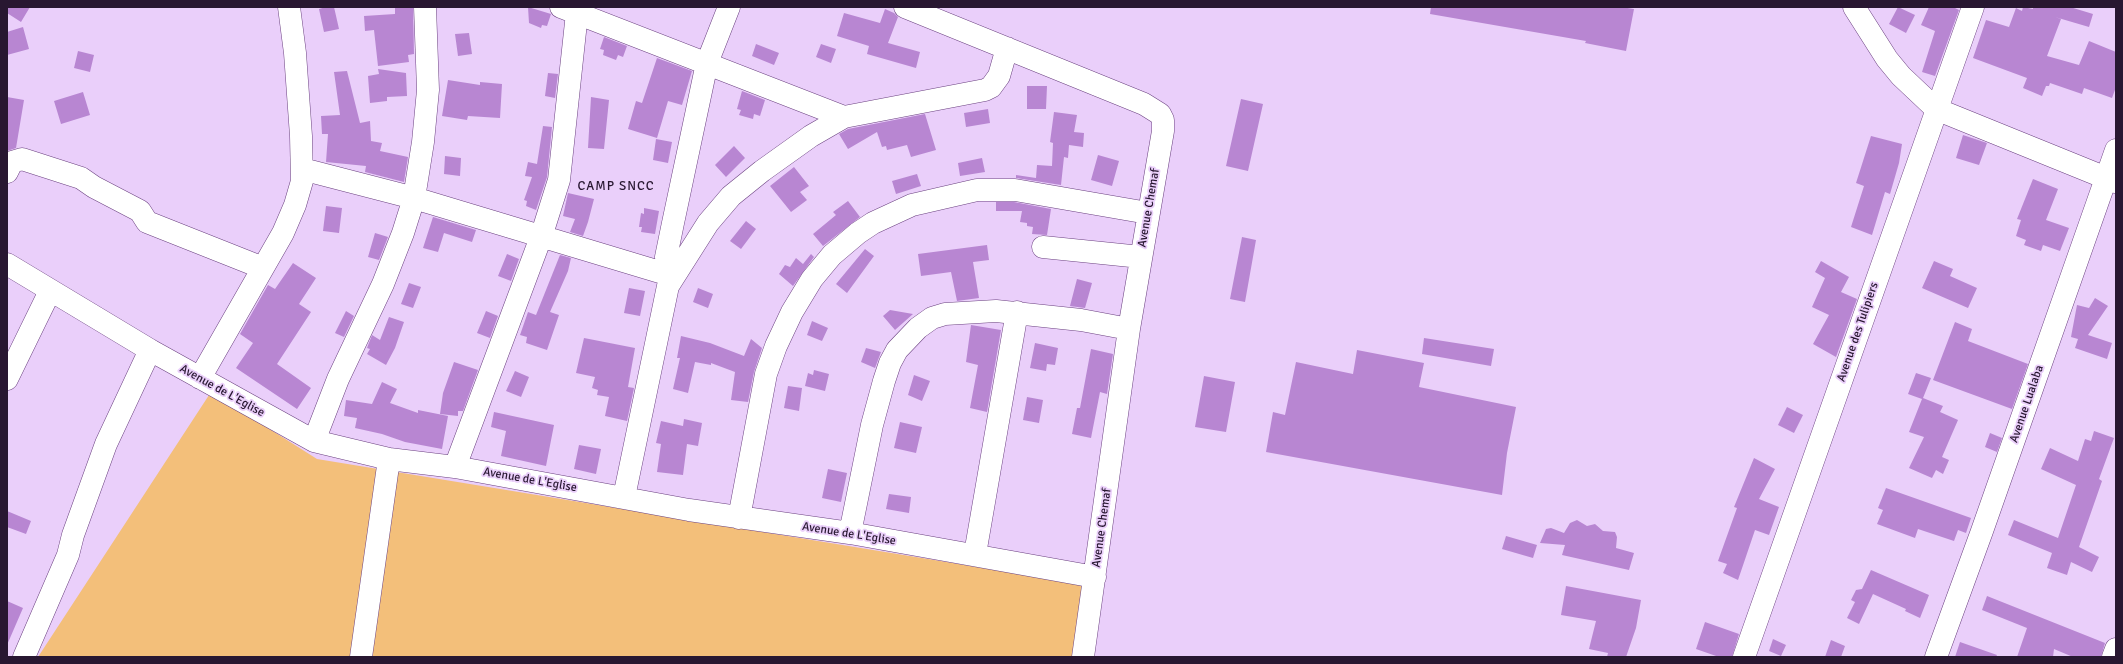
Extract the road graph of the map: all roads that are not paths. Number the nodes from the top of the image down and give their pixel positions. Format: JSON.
{"nodes":[{"id":1,"x":289,"y":7,"type":"edge"},
{"id":2,"x":425,"y":7,"type":"edge"},
{"id":3,"x":729,"y":7,"type":"edge"},
{"id":4,"x":905,"y":7,"type":"edge"},
{"id":5,"x":1854,"y":7,"type":"edge"},
{"id":6,"x":1973,"y":7,"type":"edge"},
{"id":7,"x":569,"y":10,"type":"edge"},
{"id":8,"x":1007,"y":48,"type":"junction"},
{"id":9,"x":707,"y":64,"type":"junction"},
{"id":10,"x":1936,"y":108,"type":"junction"},
{"id":11,"x":844,"y":117,"type":"junction"},
{"id":12,"x":2116,"y":150,"type":"edge"},
{"id":13,"x":302,"y":169,"type":"junction"},
{"id":14,"x":7,"y":172,"type":"edge"},
{"id":15,"x":2111,"y":180,"type":"edge"},
{"id":16,"x":414,"y":198,"type":"junction"},
{"id":17,"x":1148,"y":213,"type":"junction"},
{"id":18,"x":541,"y":237,"type":"junction"},
{"id":19,"x":1043,"y":247,"type":"dead end"},
{"id":20,"x":1141,"y":257,"type":"junction"},
{"id":21,"x":7,"y":264,"type":"edge"},
{"id":22,"x":263,"y":268,"type":"junction"},
{"id":23,"x":673,"y":276,"type":"junction"},
{"id":24,"x":50,"y":291,"type":"junction"},
{"id":25,"x":1017,"y":312,"type":"junction"},
{"id":26,"x":1129,"y":329,"type":"junction"},
{"id":27,"x":150,"y":350,"type":"junction"},
{"id":28,"x":200,"y":378,"type":"junction"},
{"id":29,"x":7,"y":379,"type":"edge"},
{"id":30,"x":314,"y":440,"type":"junction"},
{"id":31,"x":389,"y":459,"type":"junction"},
{"id":32,"x":454,"y":467,"type":"junction"},
{"id":33,"x":624,"y":497,"type":"junction"},
{"id":34,"x":739,"y":518,"type":"junction"},
{"id":35,"x":850,"y":534,"type":"junction"},
{"id":36,"x":975,"y":554,"type":"junction"},
{"id":37,"x":1095,"y":577,"type":"junction"},
{"id":38,"x":2116,"y":649,"type":"edge"},
{"id":39,"x":24,"y":657,"type":"edge"},
{"id":40,"x":362,"y":657,"type":"edge"},
{"id":41,"x":1083,"y":657,"type":"edge"},
{"id":42,"x":1744,"y":657,"type":"edge"},
{"id":43,"x":1936,"y":657,"type":"edge"},
{"id":44,"x":2113,"y":657,"type":"edge"}],
"edges":[{"from":1,"to":13,"type":"street"},
{"from":2,"to":16,"type":"street"},
{"from":3,"to":9,"type":"street"},
{"from":4,"to":8,"type":"street","name":"Avenue Chemaf"},
{"from":5,"to":10,"type":"street"},
{"from":6,"to":10,"type":"street","name":"Avenue des Tulipiers"},
{"from":7,"to":9,"type":"street"},
{"from":7,"to":18,"type":"street"},
{"from":8,"to":11,"type":"street"},
{"from":8,"to":17,"type":"street","name":"Avenue Chemaf"},
{"from":9,"to":11,"type":"street"},
{"from":9,"to":23,"type":"street"},
{"from":10,"to":15,"type":"street"},
{"from":10,"to":42,"type":"street","name":"Avenue des Tulipiers"},
{"from":11,"to":23,"type":"street"},
{"from":12,"to":15,"type":"street","name":"Avenue Lualaba"},
{"from":13,"to":16,"type":"street"},
{"from":13,"to":22,"type":"street"},
{"from":14,"to":22,"type":"street"},
{"from":15,"to":43,"type":"street","name":"Avenue Lualaba"},
{"from":16,"to":18,"type":"street"},
{"from":16,"to":30,"type":"street"},
{"from":17,"to":20,"type":"street","name":"Avenue Chemaf"},
{"from":17,"to":34,"type":"street"},
{"from":18,"to":23,"type":"street"},
{"from":18,"to":32,"type":"street"},
{"from":19,"to":20,"type":"street"},
{"from":20,"to":26,"type":"street","name":"Avenue Chemaf"},
{"from":21,"to":24,"type":"street","name":"Avenue de L'Eglise"},
{"from":22,"to":28,"type":"street"},
{"from":23,"to":33,"type":"street"},
{"from":24,"to":27,"type":"street","name":"Avenue de L'Eglise"},
{"from":24,"to":29,"type":"street"},
{"from":25,"to":26,"type":"street"},
{"from":25,"to":35,"type":"street"},
{"from":25,"to":36,"type":"street"},
{"from":26,"to":37,"type":"street","name":"Avenue Chemaf"},
{"from":27,"to":28,"type":"street","name":"Avenue de L'Eglise"},
{"from":27,"to":39,"type":"street"},
{"from":28,"to":30,"type":"street","name":"Avenue de L'Eglise"},
{"from":30,"to":31,"type":"street","name":"Avenue de L'Eglise"},
{"from":31,"to":32,"type":"street","name":"Avenue de L'Eglise"},
{"from":31,"to":40,"type":"street"},
{"from":32,"to":33,"type":"street","name":"Avenue de L'Eglise"},
{"from":33,"to":34,"type":"street","name":"Avenue de L'Eglise"},
{"from":34,"to":35,"type":"street","name":"Avenue de L'Eglise"},
{"from":35,"to":36,"type":"street","name":"Avenue de L'Eglise"},
{"from":36,"to":37,"type":"street","name":"Avenue de L'Eglise"},
{"from":37,"to":41,"type":"street","name":"Avenue Chemaf"},
{"from":38,"to":44,"type":"street"}]}
